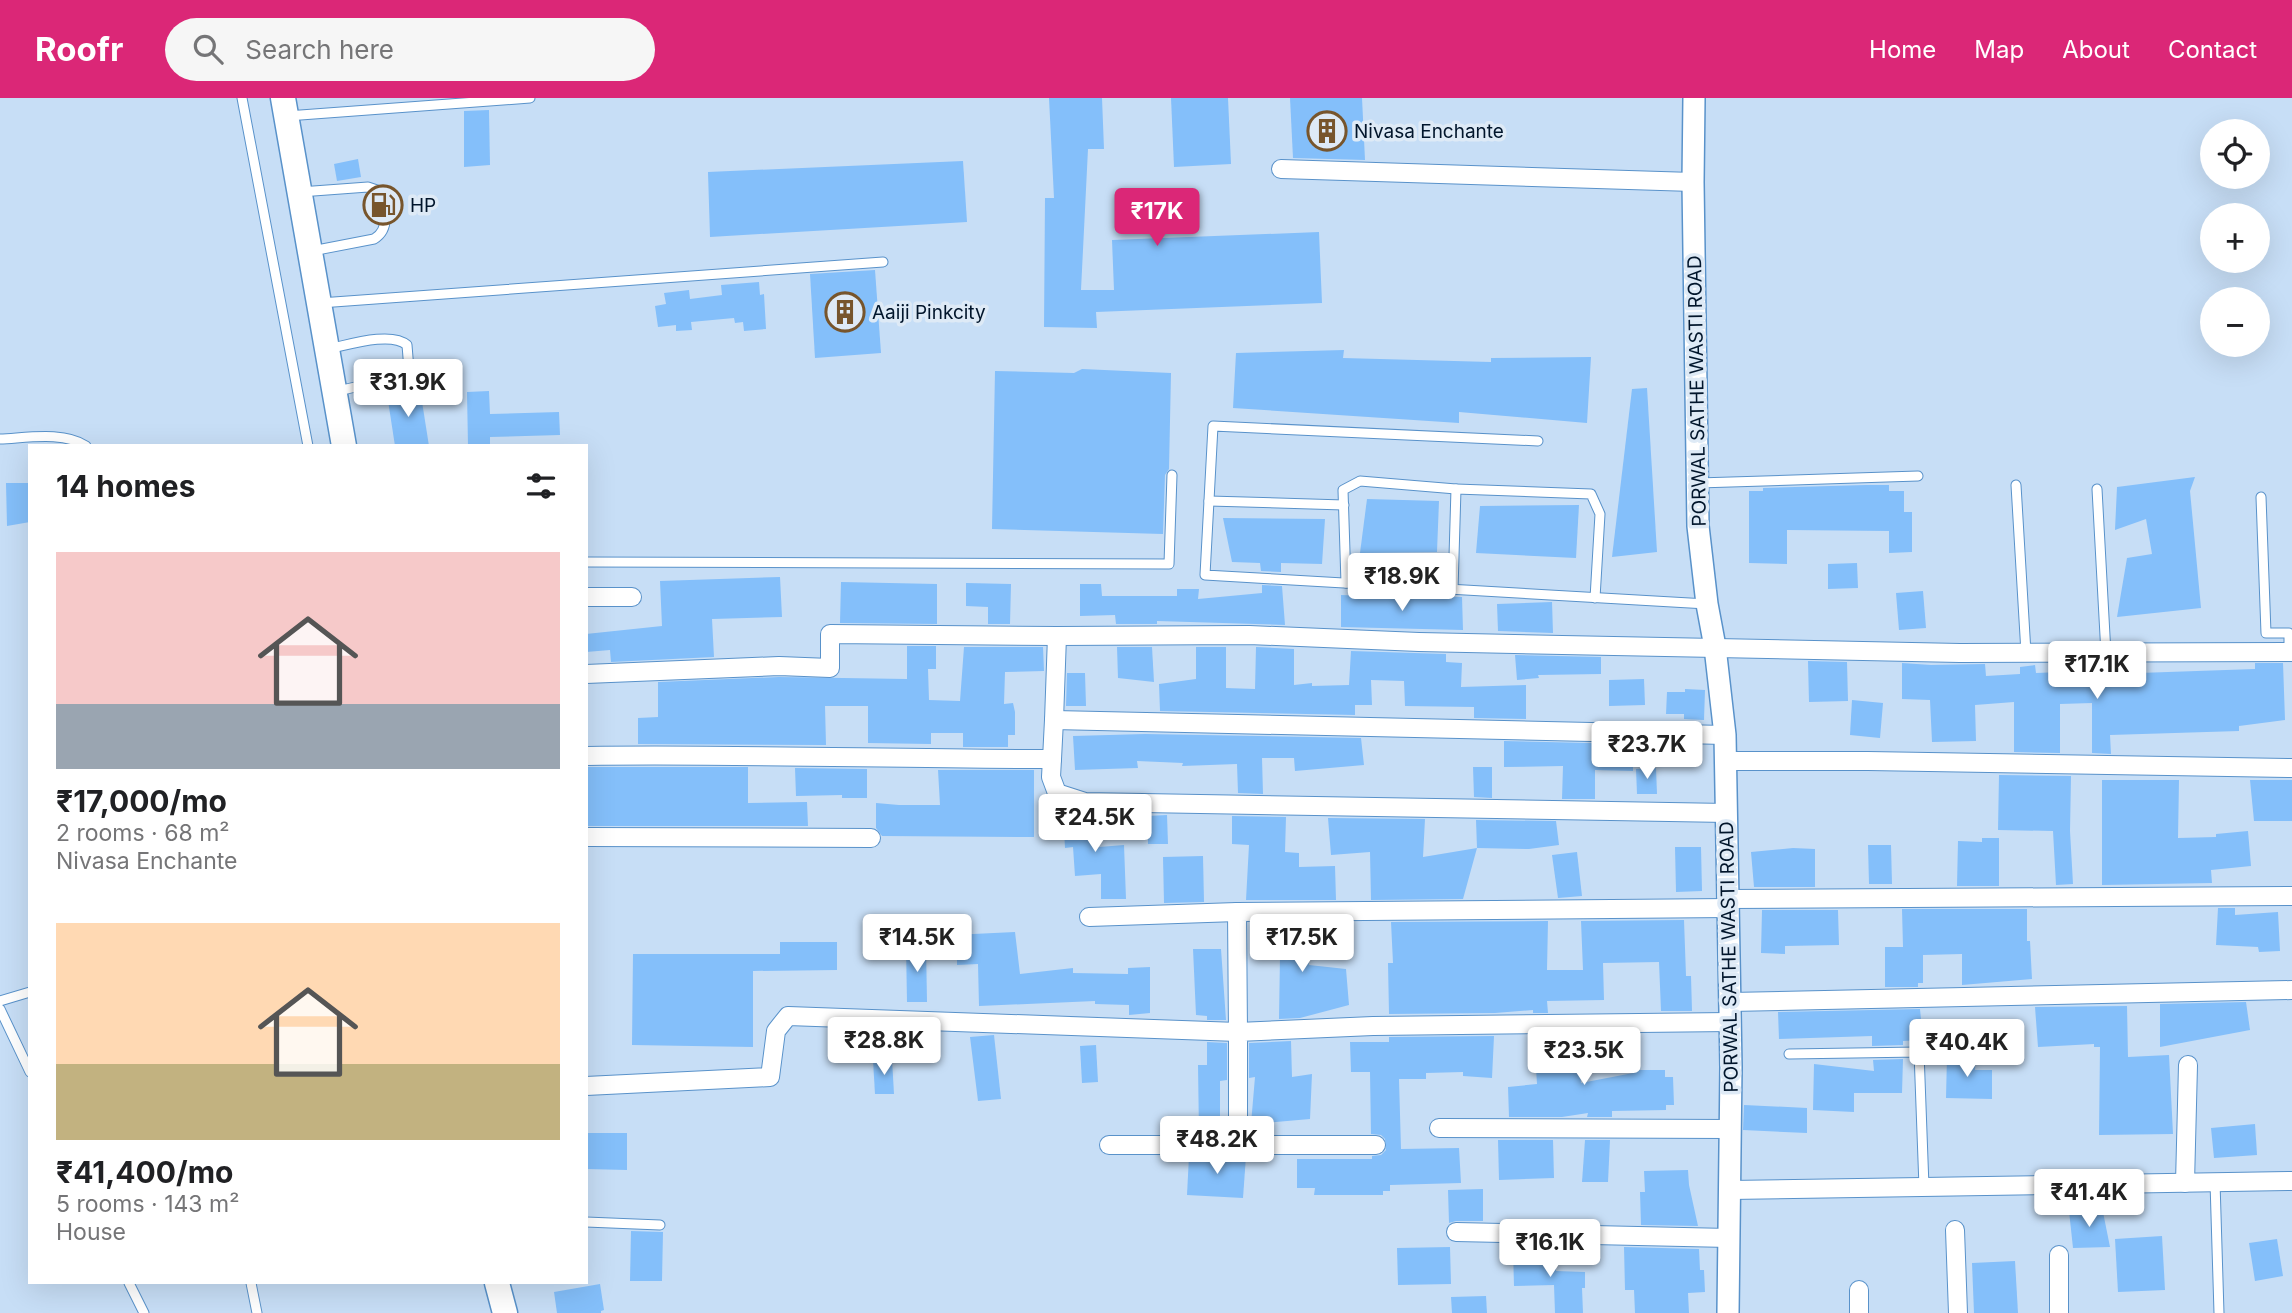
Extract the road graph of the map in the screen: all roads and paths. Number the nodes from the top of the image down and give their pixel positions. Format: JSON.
{"nodes":[{"id":1,"x":242,"y":98,"type":"edge"},
{"id":2,"x":530,"y":98,"type":"edge"},
{"id":3,"x":1694,"y":98,"type":"edge"},
{"id":4,"x":284,"y":107,"type":"edge"},
{"id":5,"x":1281,"y":169,"type":"dead end"},
{"id":6,"x":1693,"y":183,"type":"junction"},
{"id":7,"x":299,"y":192,"type":"junction"},
{"id":8,"x":309,"y":251,"type":"junction"},
{"id":9,"x":883,"y":262,"type":"dead end"},
{"id":10,"x":318,"y":304,"type":"junction"},
{"id":11,"x":327,"y":349,"type":"junction"},
{"id":12,"x":334,"y":391,"type":"junction"},
{"id":13,"x":0,"y":439,"type":"edge"},
{"id":14,"x":1538,"y":441,"type":"dead end"},
{"id":15,"x":83,"y":444,"type":"edge"},
{"id":16,"x":308,"y":444,"type":"edge"},
{"id":17,"x":344,"y":444,"type":"edge"},
{"id":18,"x":1172,"y":475,"type":"dead end"},
{"id":19,"x":1918,"y":476,"type":"dead end"},
{"id":20,"x":1698,"y":483,"type":"junction"},
{"id":21,"x":2015,"y":485,"type":"dead end"},
{"id":22,"x":1456,"y":489,"type":"junction"},
{"id":23,"x":2097,"y":489,"type":"dead end"},
{"id":24,"x":2261,"y":497,"type":"dead end"},
{"id":25,"x":1209,"y":500,"type":"junction"},
{"id":26,"x":1343,"y":505,"type":"junction"},
{"id":27,"x":588,"y":562,"type":"edge"},
{"id":28,"x":1346,"y":583,"type":"junction"},
{"id":29,"x":1453,"y":590,"type":"junction"},
{"id":30,"x":588,"y":597,"type":"edge"},
{"id":31,"x":632,"y":597,"type":"dead end"},
{"id":32,"x":1595,"y":598,"type":"junction"},
{"id":33,"x":1707,"y":604,"type":"junction"},
{"id":34,"x":1057,"y":636,"type":"junction"},
{"id":35,"x":1715,"y":648,"type":"junction"},
{"id":36,"x":2290,"y":652,"type":"edge"},
{"id":37,"x":2026,"y":653,"type":"junction"},
{"id":38,"x":2106,"y":654,"type":"junction"},
{"id":39,"x":588,"y":674,"type":"edge"},
{"id":40,"x":1054,"y":720,"type":"junction"},
{"id":41,"x":1725,"y":735,"type":"junction"},
{"id":42,"x":588,"y":757,"type":"edge"},
{"id":43,"x":1052,"y":759,"type":"junction"},
{"id":44,"x":1726,"y":761,"type":"junction"},
{"id":45,"x":2292,"y":768,"type":"edge"},
{"id":46,"x":1727,"y":813,"type":"junction"},
{"id":47,"x":588,"y":837,"type":"edge"},
{"id":48,"x":871,"y":838,"type":"dead end"},
{"id":49,"x":2292,"y":895,"type":"edge"},
{"id":50,"x":1729,"y":904,"type":"junction"},
{"id":51,"x":1237,"y":912,"type":"junction"},
{"id":52,"x":1089,"y":917,"type":"dead end"},
{"id":53,"x":2292,"y":990,"type":"edge"},
{"id":54,"x":28,"y":993,"type":"edge"},
{"id":55,"x":0,"y":1001,"type":"edge"},
{"id":56,"x":0,"y":1009,"type":"edge"},
{"id":57,"x":1730,"y":1012,"type":"junction"},
{"id":58,"x":1238,"y":1032,"type":"junction"},
{"id":59,"x":1789,"y":1054,"type":"dead end"},
{"id":60,"x":2188,"y":1065,"type":"dead end"},
{"id":61,"x":28,"y":1068,"type":"edge"},
{"id":62,"x":588,"y":1086,"type":"edge"},
{"id":63,"x":1438,"y":1128,"type":"dead end"},
{"id":64,"x":1730,"y":1129,"type":"junction"},
{"id":65,"x":1238,"y":1144,"type":"junction"},
{"id":66,"x":1110,"y":1145,"type":"dead end"},
{"id":67,"x":1376,"y":1145,"type":"dead end"},
{"id":68,"x":2292,"y":1181,"type":"edge"},
{"id":69,"x":2215,"y":1182,"type":"junction"},
{"id":70,"x":2185,"y":1183,"type":"junction"},
{"id":71,"x":1924,"y":1187,"type":"junction"},
{"id":72,"x":1730,"y":1190,"type":"junction"},
{"id":73,"x":588,"y":1222,"type":"edge"},
{"id":74,"x":660,"y":1225,"type":"dead end"},
{"id":75,"x":1955,"y":1230,"type":"dead end"},
{"id":76,"x":1456,"y":1232,"type":"dead end"},
{"id":77,"x":1729,"y":1238,"type":"junction"},
{"id":78,"x":2059,"y":1255,"type":"dead end"},
{"id":79,"x":130,"y":1284,"type":"edge"},
{"id":80,"x":251,"y":1284,"type":"edge"},
{"id":81,"x":497,"y":1284,"type":"edge"},
{"id":82,"x":1859,"y":1290,"type":"dead end"},
{"id":83,"x":144,"y":1313,"type":"edge"},
{"id":84,"x":257,"y":1313,"type":"edge"},
{"id":85,"x":505,"y":1313,"type":"edge"},
{"id":86,"x":1728,"y":1313,"type":"edge"},
{"id":87,"x":1859,"y":1313,"type":"edge"},
{"id":88,"x":1958,"y":1313,"type":"edge"},
{"id":89,"x":2059,"y":1313,"type":"edge"},
{"id":90,"x":2219,"y":1313,"type":"edge"}],
"edges":[{"from":1,"to":16,"type":"lane"},
{"from":2,"to":4,"type":"lane"},
{"from":3,"to":6,"type":"street","name":"PORWAL SATHE WASTI ROAD"},
{"from":4,"to":7,"type":"main road"},
{"from":5,"to":6,"type":"street"},
{"from":6,"to":20,"type":"street","name":"PORWAL SATHE WASTI ROAD"},
{"from":7,"to":8,"type":"main road"},
{"from":7,"to":8,"type":"lane"},
{"from":8,"to":10,"type":"main road"},
{"from":9,"to":10,"type":"lane"},
{"from":10,"to":11,"type":"main road"},
{"from":11,"to":12,"type":"main road"},
{"from":11,"to":12,"type":"lane"},
{"from":12,"to":17,"type":"main road"},
{"from":13,"to":15,"type":"lane"},
{"from":14,"to":25,"type":"lane"},
{"from":18,"to":27,"type":"lane"},
{"from":19,"to":20,"type":"lane"},
{"from":20,"to":33,"type":"street","name":"PORWAL SATHE WASTI ROAD"},
{"from":21,"to":37,"type":"lane"},
{"from":22,"to":26,"type":"lane"},
{"from":22,"to":29,"type":"lane"},
{"from":22,"to":32,"type":"lane"},
{"from":23,"to":38,"type":"lane"},
{"from":24,"to":36,"type":"lane"},
{"from":25,"to":26,"type":"lane"},
{"from":25,"to":28,"type":"lane"},
{"from":26,"to":28,"type":"lane"},
{"from":28,"to":29,"type":"lane"},
{"from":29,"to":32,"type":"lane"},
{"from":30,"to":31,"type":"street"},
{"from":32,"to":33,"type":"lane"},
{"from":33,"to":35,"type":"street","name":"PORWAL SATHE WASTI ROAD"},
{"from":34,"to":35,"type":"street"},
{"from":34,"to":39,"type":"street"},
{"from":34,"to":40,"type":"street"},
{"from":35,"to":37,"type":"street"},
{"from":35,"to":41,"type":"street","name":"PORWAL SATHE WASTI ROAD"},
{"from":36,"to":38,"type":"street"},
{"from":37,"to":38,"type":"street"},
{"from":40,"to":41,"type":"street"},
{"from":40,"to":43,"type":"street"},
{"from":41,"to":44,"type":"street","name":"PORWAL SATHE WASTI ROAD"},
{"from":42,"to":43,"type":"street"},
{"from":43,"to":46,"type":"street"},
{"from":44,"to":45,"type":"street"},
{"from":44,"to":46,"type":"street","name":"PORWAL SATHE WASTI ROAD"},
{"from":46,"to":50,"type":"street","name":"PORWAL SATHE WASTI ROAD"},
{"from":47,"to":48,"type":"street"},
{"from":49,"to":50,"type":"street"},
{"from":50,"to":51,"type":"street"},
{"from":50,"to":57,"type":"street","name":"PORWAL SATHE WASTI ROAD"},
{"from":51,"to":52,"type":"street"},
{"from":51,"to":58,"type":"street"},
{"from":53,"to":57,"type":"street"},
{"from":54,"to":55,"type":"lane"},
{"from":56,"to":61,"type":"lane"},
{"from":57,"to":58,"type":"street"},
{"from":57,"to":64,"type":"street","name":"PORWAL SATHE WASTI ROAD"},
{"from":58,"to":62,"type":"street"},
{"from":58,"to":65,"type":"street"},
{"from":59,"to":71,"type":"lane"},
{"from":60,"to":70,"type":"street"},
{"from":63,"to":64,"type":"street"},
{"from":64,"to":72,"type":"street","name":"PORWAL SATHE WASTI ROAD"},
{"from":65,"to":66,"type":"street"},
{"from":65,"to":67,"type":"street"},
{"from":68,"to":69,"type":"street"},
{"from":69,"to":70,"type":"street"},
{"from":69,"to":90,"type":"lane"},
{"from":70,"to":71,"type":"street"},
{"from":71,"to":72,"type":"street"},
{"from":72,"to":77,"type":"street","name":"PORWAL SATHE WASTI ROAD"},
{"from":73,"to":74,"type":"lane"},
{"from":75,"to":88,"type":"street"},
{"from":76,"to":77,"type":"street"},
{"from":77,"to":86,"type":"street","name":"PORWAL SATHE WASTI ROAD"},
{"from":78,"to":89,"type":"street"},
{"from":79,"to":83,"type":"lane"},
{"from":80,"to":84,"type":"lane"},
{"from":81,"to":85,"type":"main road"},
{"from":82,"to":87,"type":"street"}]}
